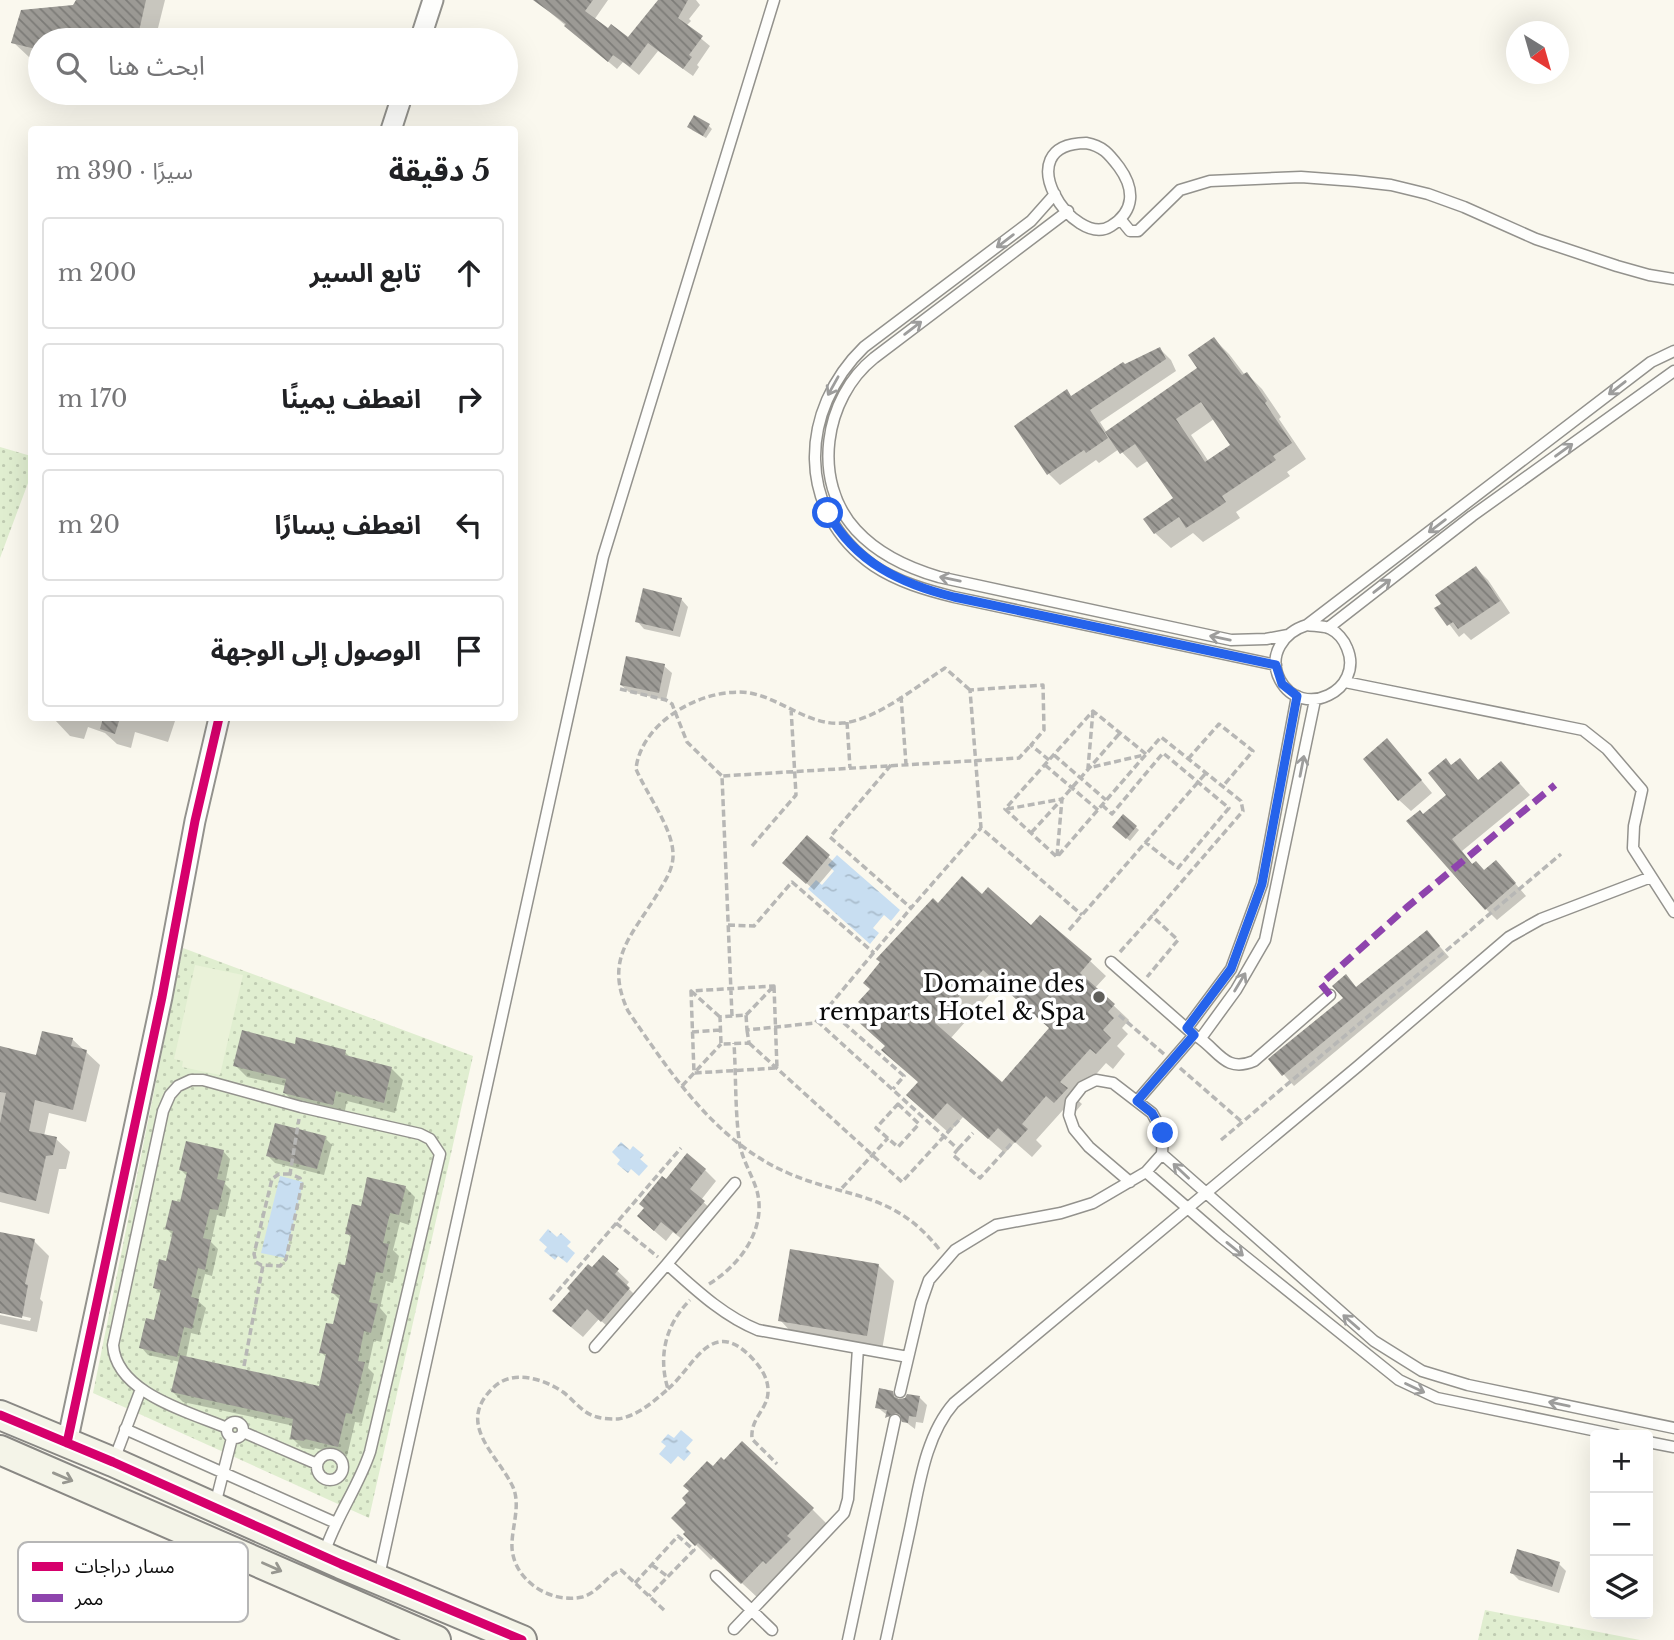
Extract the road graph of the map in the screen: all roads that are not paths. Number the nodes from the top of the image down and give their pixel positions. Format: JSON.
{"nodes":[{"id":1,"x":433,"y":0,"type":"edge"},
{"id":2,"x":774,"y":0,"type":"edge"},
{"id":3,"x":424,"y":28,"type":"edge"},
{"id":4,"x":399,"y":105,"type":"edge"},
{"id":5,"x":392,"y":126,"type":"edge"},
{"id":6,"x":1055,"y":194,"type":"junction"},
{"id":7,"x":1068,"y":211,"type":"junction"},
{"id":8,"x":1121,"y":220,"type":"junction"},
{"id":9,"x":1674,"y":279,"type":"edge"},
{"id":10,"x":939,"y":291,"type":"junction"},
{"id":11,"x":947,"y":302,"type":"junction"},
{"id":12,"x":1674,"y":351,"type":"edge"},
{"id":13,"x":1674,"y":371,"type":"edge"},
{"id":14,"x":1464,"y":505,"type":"junction"},
{"id":15,"x":1472,"y":516,"type":"junction"},
{"id":16,"x":979,"y":586,"type":"junction"},
{"id":17,"x":975,"y":600,"type":"junction"},
{"id":18,"x":1307,"y":625,"type":"junction"},
{"id":19,"x":1328,"y":628,"type":"junction"},
{"id":20,"x":1287,"y":635,"type":"junction"},
{"id":21,"x":1276,"y":665,"type":"junction"},
{"id":22,"x":1345,"y":682,"type":"junction"},
{"id":23,"x":1297,"y":696,"type":"junction"},
{"id":24,"x":1315,"y":700,"type":"junction"},
{"id":25,"x":218,"y":721,"type":"edge"},
{"id":26,"x":1651,"y":877,"type":"junction"},
{"id":27,"x":1674,"y":912,"type":"edge"},
{"id":28,"x":1111,"y":962,"type":"road end"},
{"id":29,"x":1330,"y":995,"type":"dead end"},
{"id":30,"x":1194,"y":1034,"type":"junction"},
{"id":31,"x":1137,"y":1101,"type":"junction"},
{"id":32,"x":1162,"y":1154,"type":"junction"},
{"id":33,"x":1146,"y":1172,"type":"junction"},
{"id":34,"x":1130,"y":1182,"type":"junction"},
{"id":35,"x":735,"y":1183,"type":"dead end"},
{"id":36,"x":1204,"y":1192,"type":"junction"},
{"id":37,"x":1188,"y":1208,"type":"junction"},
{"id":38,"x":667,"y":1264,"type":"junction"},
{"id":39,"x":595,"y":1347,"type":"dead end"},
{"id":40,"x":858,"y":1348,"type":"junction"},
{"id":41,"x":908,"y":1357,"type":"junction"},
{"id":42,"x":141,"y":1388,"type":"junction"},
{"id":43,"x":901,"y":1392,"type":"dead end"},
{"id":44,"x":1586,"y":1409,"type":"junction"},
{"id":45,"x":0,"y":1415,"type":"edge"},
{"id":46,"x":895,"y":1420,"type":"dead end"},
{"id":47,"x":227,"y":1428,"type":"junction"},
{"id":48,"x":1582,"y":1428,"type":"junction"},
{"id":49,"x":1674,"y":1428,"type":"edge"},
{"id":50,"x":125,"y":1429,"type":"junction"},
{"id":51,"x":1592,"y":1430,"type":"edge"},
{"id":52,"x":243,"y":1432,"type":"junction"},
{"id":53,"x":232,"y":1438,"type":"junction"},
{"id":54,"x":67,"y":1443,"type":"junction"},
{"id":55,"x":1653,"y":1443,"type":"edge"},
{"id":56,"x":1674,"y":1447,"type":"edge"},
{"id":57,"x":0,"y":1450,"type":"edge"},
{"id":58,"x":113,"y":1462,"type":"junction"},
{"id":59,"x":317,"y":1464,"type":"dead end"},
{"id":60,"x":223,"y":1472,"type":"junction"},
{"id":61,"x":214,"y":1508,"type":"junction"},
{"id":62,"x":336,"y":1523,"type":"junction"},
{"id":63,"x":207,"y":1538,"type":"junction"},
{"id":64,"x":216,"y":1542,"type":"edge"},
{"id":65,"x":324,"y":1555,"type":"junction"},
{"id":66,"x":248,"y":1556,"type":"edge"},
{"id":67,"x":716,"y":1576,"type":"dead end"},
{"id":68,"x":379,"y":1580,"type":"junction"},
{"id":69,"x":751,"y":1611,"type":"junction"},
{"id":70,"x":734,"y":1629,"type":"dead end"},
{"id":71,"x":772,"y":1630,"type":"dead end"},
{"id":72,"x":436,"y":1640,"type":"edge"},
{"id":73,"x":522,"y":1640,"type":"edge"},
{"id":74,"x":848,"y":1640,"type":"edge"},
{"id":75,"x":886,"y":1640,"type":"edge"}],
"edges":[{"from":1,"to":3,"type":"street"},
{"from":2,"to":68,"type":"lane"},
{"from":4,"to":5,"type":"street"},
{"from":6,"to":7,"type":"lane"},
{"from":6,"to":8,"type":"lane"},
{"from":6,"to":10,"type":"lane","one_way":true},
{"from":7,"to":8,"type":"lane"},
{"from":7,"to":11,"type":"lane"},
{"from":8,"to":9,"type":"lane"},
{"from":10,"to":11,"type":"lane"},
{"from":10,"to":17,"type":"lane","one_way":true},
{"from":16,"to":11,"type":"lane","one_way":true},
{"from":12,"to":14,"type":"lane","one_way":true},
{"from":15,"to":13,"type":"lane","one_way":true},
{"from":14,"to":15,"type":"lane"},
{"from":14,"to":18,"type":"lane","one_way":true},
{"from":19,"to":15,"type":"lane","one_way":true},
{"from":16,"to":17,"type":"lane"},
{"from":20,"to":16,"type":"lane","one_way":true},
{"from":17,"to":21,"type":"lane"},
{"from":18,"to":19,"type":"lane"},
{"from":18,"to":20,"type":"lane"},
{"from":19,"to":22,"type":"lane"},
{"from":20,"to":21,"type":"lane"},
{"from":21,"to":23,"type":"lane"},
{"from":22,"to":24,"type":"lane"},
{"from":22,"to":26,"type":"lane"},
{"from":23,"to":24,"type":"lane"},
{"from":23,"to":30,"type":"lane"},
{"from":30,"to":24,"type":"lane","one_way":true},
{"from":25,"to":54,"type":"street"},
{"from":26,"to":27,"type":"lane"},
{"from":26,"to":36,"type":"lane"},
{"from":28,"to":30,"type":"lane"},
{"from":29,"to":30,"type":"lane"},
{"from":30,"to":31,"type":"lane"},
{"from":31,"to":32,"type":"lane"},
{"from":31,"to":34,"type":"lane"},
{"from":32,"to":33,"type":"lane"},
{"from":36,"to":32,"type":"lane","one_way":true},
{"from":33,"to":34,"type":"lane"},
{"from":33,"to":37,"type":"lane"},
{"from":34,"to":41,"type":"lane"},
{"from":35,"to":38,"type":"lane"},
{"from":36,"to":37,"type":"lane"},
{"from":44,"to":36,"type":"lane","one_way":true},
{"from":37,"to":48,"type":"lane","one_way":true},
{"from":37,"to":75,"type":"lane"},
{"from":38,"to":39,"type":"lane"},
{"from":38,"to":40,"type":"lane"},
{"from":40,"to":41,"type":"lane"},
{"from":40,"to":69,"type":"lane"},
{"from":41,"to":43,"type":"lane"},
{"from":42,"to":47,"type":"lane"},
{"from":42,"to":50,"type":"lane"},
{"from":42,"to":62,"type":"lane"},
{"from":44,"to":48,"type":"lane"},
{"from":44,"to":49,"type":"lane"},
{"from":45,"to":54,"type":"street"},
{"from":46,"to":74,"type":"lane"},
{"from":47,"to":52,"type":"lane"},
{"from":47,"to":53,"type":"lane"},
{"from":48,"to":51,"type":"lane"},
{"from":50,"to":58,"type":"lane"},
{"from":50,"to":60,"type":"lane"},
{"from":52,"to":53,"type":"lane"},
{"from":52,"to":59,"type":"lane"},
{"from":53,"to":60,"type":"lane"},
{"from":54,"to":58,"type":"street"},
{"from":55,"to":56,"type":"lane"},
{"from":57,"to":63,"type":"street","one_way":true},
{"from":58,"to":61,"type":"street"},
{"from":60,"to":61,"type":"lane"},
{"from":60,"to":62,"type":"lane"},
{"from":61,"to":63,"type":"street"},
{"from":61,"to":65,"type":"street"},
{"from":62,"to":65,"type":"lane"},
{"from":63,"to":64,"type":"street","one_way":true},
{"from":65,"to":68,"type":"street"},
{"from":66,"to":72,"type":"street","one_way":true},
{"from":67,"to":69,"type":"lane"},
{"from":68,"to":73,"type":"street"},
{"from":69,"to":70,"type":"lane"},
{"from":69,"to":71,"type":"lane"}]}
